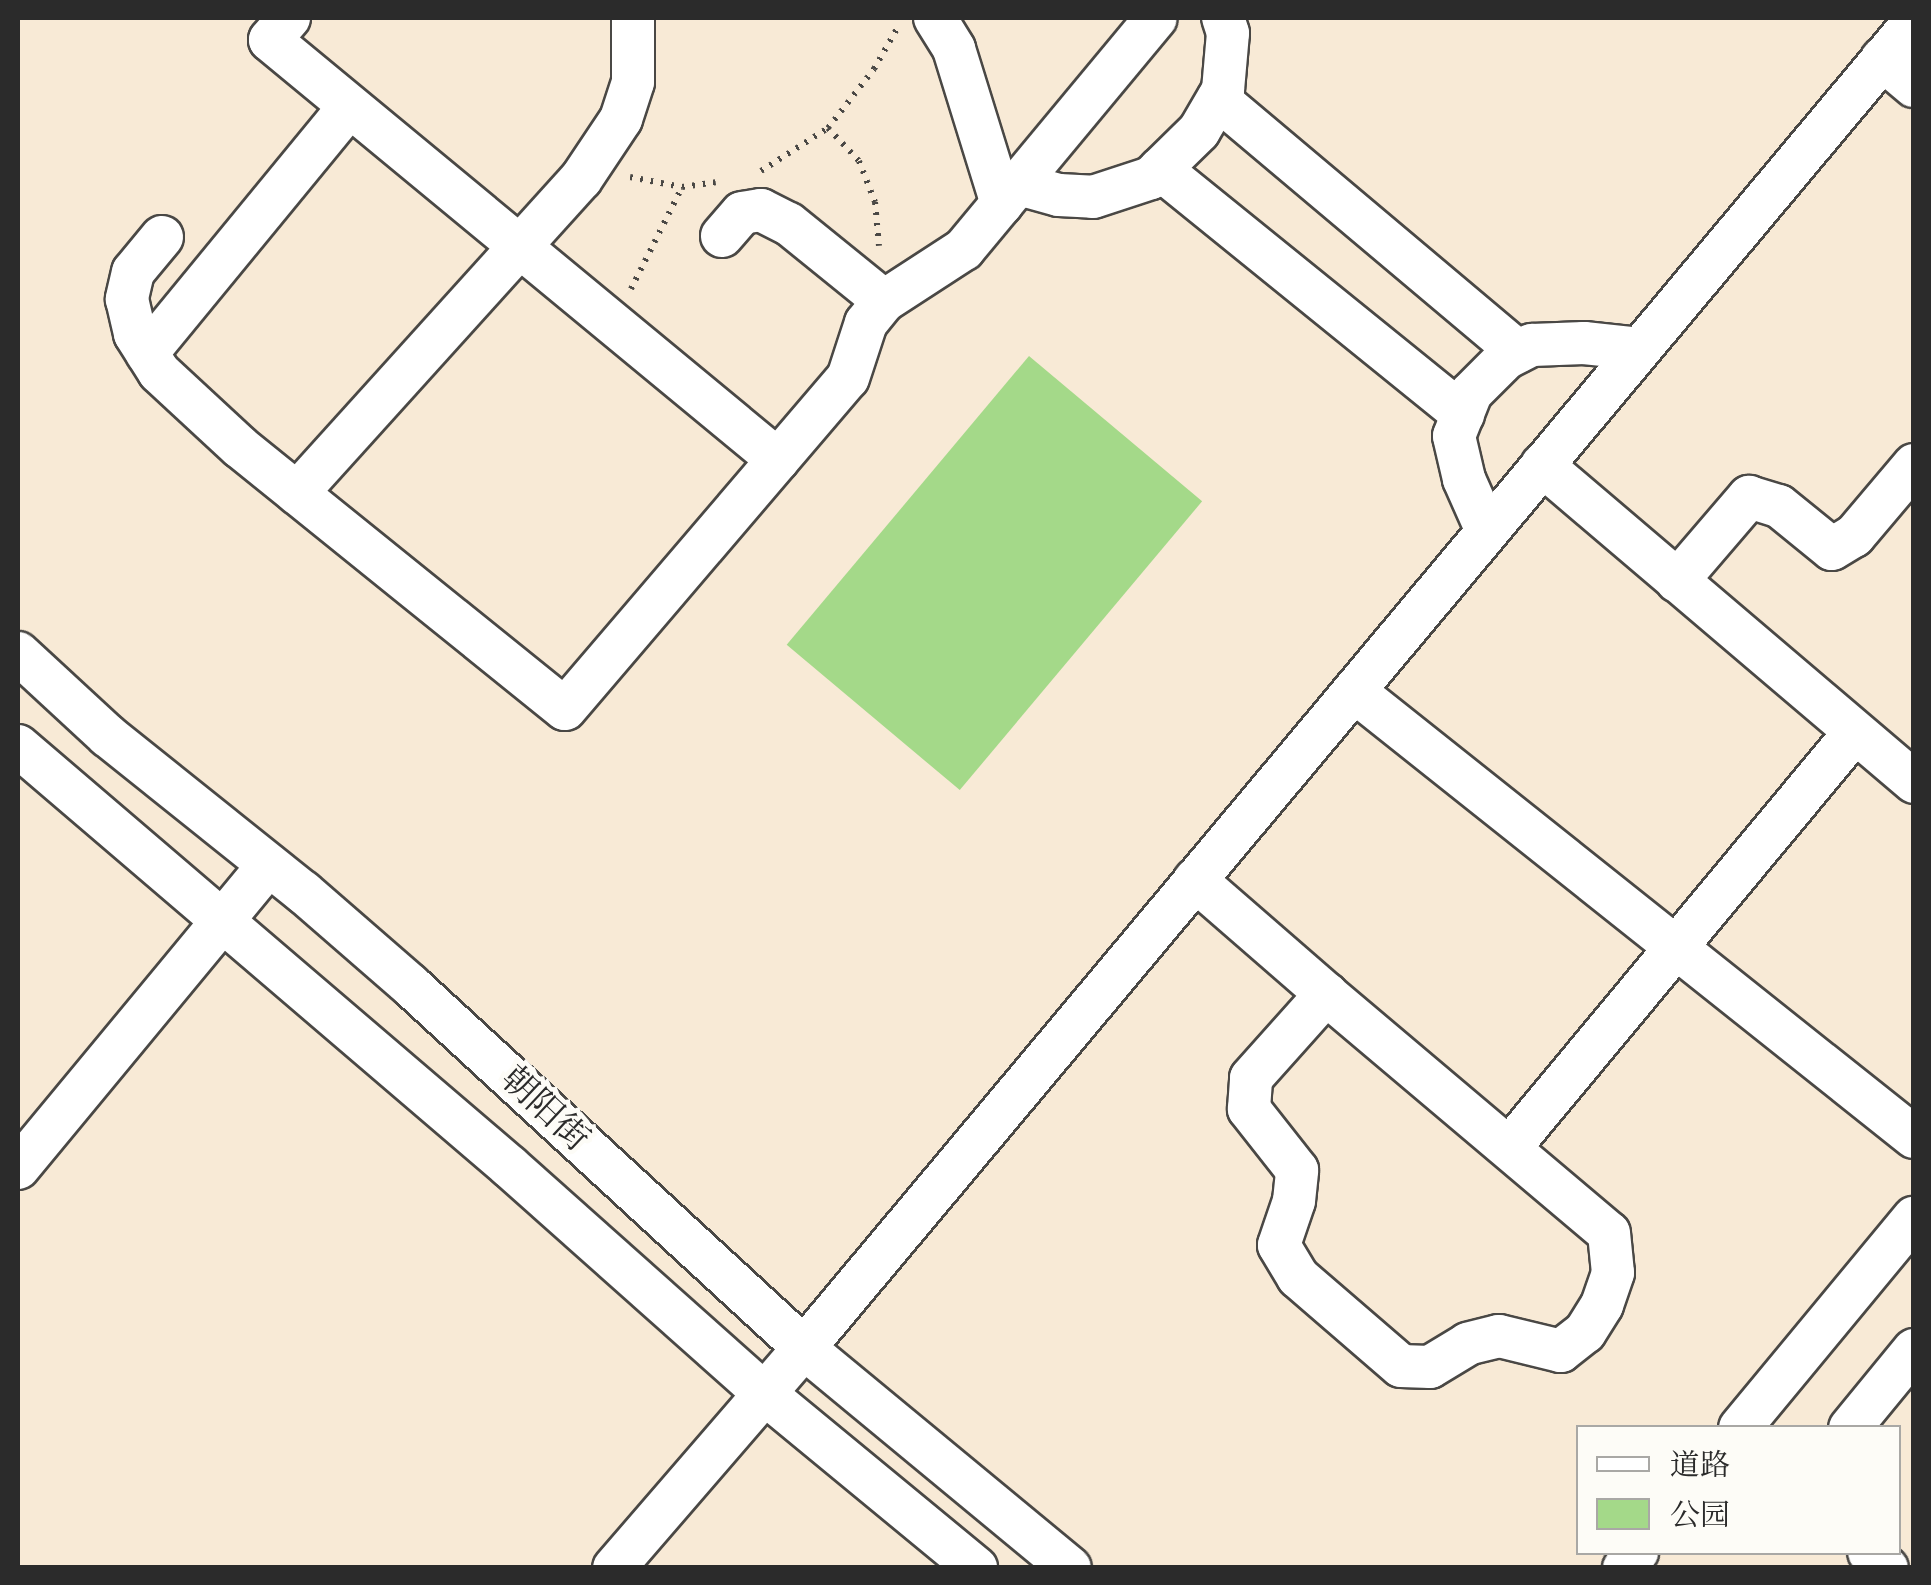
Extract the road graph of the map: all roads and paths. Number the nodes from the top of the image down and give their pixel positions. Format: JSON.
{"nodes":[{"id":1,"x":290,"y":18,"type":"edge"},
{"id":2,"x":904,"y":18,"type":"edge"},
{"id":3,"x":935,"y":18,"type":"edge"},
{"id":4,"x":1155,"y":18,"type":"edge"},
{"id":5,"x":1223,"y":18,"type":"edge"},
{"id":6,"x":1914,"y":22,"type":"edge"},
{"id":7,"x":626,"y":23,"type":"edge"},
{"id":8,"x":1898,"y":73,"type":"edge"},
{"id":9,"x":1218,"y":99,"type":"junction"},
{"id":10,"x":349,"y":107,"type":"junction"},
{"id":11,"x":828,"y":128,"type":"junction"},
{"id":12,"x":588,"y":169,"type":"junction"},
{"id":13,"x":1160,"y":169,"type":"junction"},
{"id":14,"x":753,"y":176,"type":"dead end"},
{"id":15,"x":735,"y":179,"type":"dead end"},
{"id":16,"x":682,"y":188,"type":"junction"},
{"id":17,"x":1010,"y":194,"type":"junction"},
{"id":18,"x":722,"y":236,"type":"dead end"},
{"id":19,"x":162,"y":238,"type":"dead end"},
{"id":20,"x":518,"y":248,"type":"junction"},
{"id":21,"x":884,"y":301,"type":"junction"},
{"id":22,"x":612,"y":325,"type":"junction"},
{"id":23,"x":1640,"y":350,"type":"junction"},
{"id":24,"x":1518,"y":352,"type":"junction"},
{"id":25,"x":147,"y":353,"type":"junction"},
{"id":26,"x":1463,"y":414,"type":"junction"},
{"id":27,"x":778,"y":460,"type":"junction"},
{"id":28,"x":1542,"y":465,"type":"junction"},
{"id":29,"x":1914,"y":465,"type":"edge"},
{"id":30,"x":296,"y":494,"type":"junction"},
{"id":31,"x":1488,"y":531,"type":"junction"},
{"id":32,"x":1677,"y":580,"type":"junction"},
{"id":33,"x":18,"y":653,"type":"edge"},
{"id":34,"x":1354,"y":691,"type":"junction"},
{"id":35,"x":1855,"y":732,"type":"junction"},
{"id":36,"x":18,"y":746,"type":"edge"},
{"id":37,"x":1914,"y":782,"type":"edge"},
{"id":38,"x":269,"y":865,"type":"junction"},
{"id":39,"x":1195,"y":880,"type":"junction"},
{"id":40,"x":221,"y":923,"type":"junction"},
{"id":41,"x":1677,"y":948,"type":"junction"},
{"id":42,"x":1326,"y":994,"type":"junction"},
{"id":43,"x":1914,"y":1137,"type":"edge"},
{"id":44,"x":1511,"y":1146,"type":"junction"},
{"id":45,"x":18,"y":1168,"type":"edge"},
{"id":46,"x":1914,"y":1218,"type":"edge"},
{"id":47,"x":804,"y":1348,"type":"junction"},
{"id":48,"x":1914,"y":1350,"type":"edge"},
{"id":49,"x":764,"y":1394,"type":"junction"},
{"id":50,"x":1742,"y":1425,"type":"edge"},
{"id":51,"x":1852,"y":1425,"type":"edge"},
{"id":52,"x":614,"y":1568,"type":"edge"},
{"id":53,"x":976,"y":1568,"type":"edge"},
{"id":54,"x":1070,"y":1568,"type":"edge"}],
"edges":[{"from":1,"to":10,"type":"street"},
{"from":2,"to":11,"type":"path"},
{"from":3,"to":17,"type":"street"},
{"from":4,"to":17,"type":"street"},
{"from":5,"to":9,"type":"street"},
{"from":6,"to":8,"type":"street"},
{"from":7,"to":12,"type":"street"},
{"from":8,"to":23,"type":"street"},
{"from":9,"to":13,"type":"street"},
{"from":9,"to":24,"type":"street"},
{"from":10,"to":20,"type":"street"},
{"from":10,"to":25,"type":"street"},
{"from":11,"to":14,"type":"path"},
{"from":11,"to":21,"type":"path"},
{"from":12,"to":16,"type":"path"},
{"from":12,"to":20,"type":"street"},
{"from":13,"to":17,"type":"street"},
{"from":13,"to":26,"type":"street"},
{"from":15,"to":16,"type":"path"},
{"from":16,"to":22,"type":"path"},
{"from":17,"to":21,"type":"street"},
{"from":18,"to":21,"type":"street"},
{"from":19,"to":25,"type":"street"},
{"from":20,"to":22,"type":"street"},
{"from":20,"to":30,"type":"street"},
{"from":21,"to":27,"type":"street"},
{"from":22,"to":27,"type":"street"},
{"from":23,"to":24,"type":"street"},
{"from":23,"to":28,"type":"street"},
{"from":24,"to":26,"type":"street"},
{"from":25,"to":30,"type":"street"},
{"from":26,"to":31,"type":"street"},
{"from":27,"to":30,"type":"street"},
{"from":28,"to":31,"type":"street"},
{"from":28,"to":32,"type":"street"},
{"from":29,"to":32,"type":"street"},
{"from":31,"to":34,"type":"street"},
{"from":32,"to":35,"type":"street"},
{"from":33,"to":38,"type":"street","name":"朝阳街"},
{"from":34,"to":39,"type":"street"},
{"from":34,"to":41,"type":"street"},
{"from":35,"to":37,"type":"street"},
{"from":35,"to":41,"type":"street"},
{"from":36,"to":40,"type":"street","name":"朝阳街"},
{"from":38,"to":40,"type":"street"},
{"from":38,"to":47,"type":"street","name":"朝阳街"},
{"from":39,"to":42,"type":"street"},
{"from":39,"to":47,"type":"street"},
{"from":40,"to":45,"type":"street"},
{"from":40,"to":49,"type":"street","name":"朝阳街"},
{"from":41,"to":43,"type":"street"},
{"from":41,"to":44,"type":"street"},
{"from":42,"to":44,"type":"street"},
{"from":42,"to":44,"type":"street"},
{"from":46,"to":50,"type":"street"},
{"from":47,"to":49,"type":"street"},
{"from":47,"to":54,"type":"street","name":"朝阳街"},
{"from":48,"to":51,"type":"street"},
{"from":49,"to":52,"type":"street"},
{"from":49,"to":53,"type":"street","name":"朝阳街"}]}
